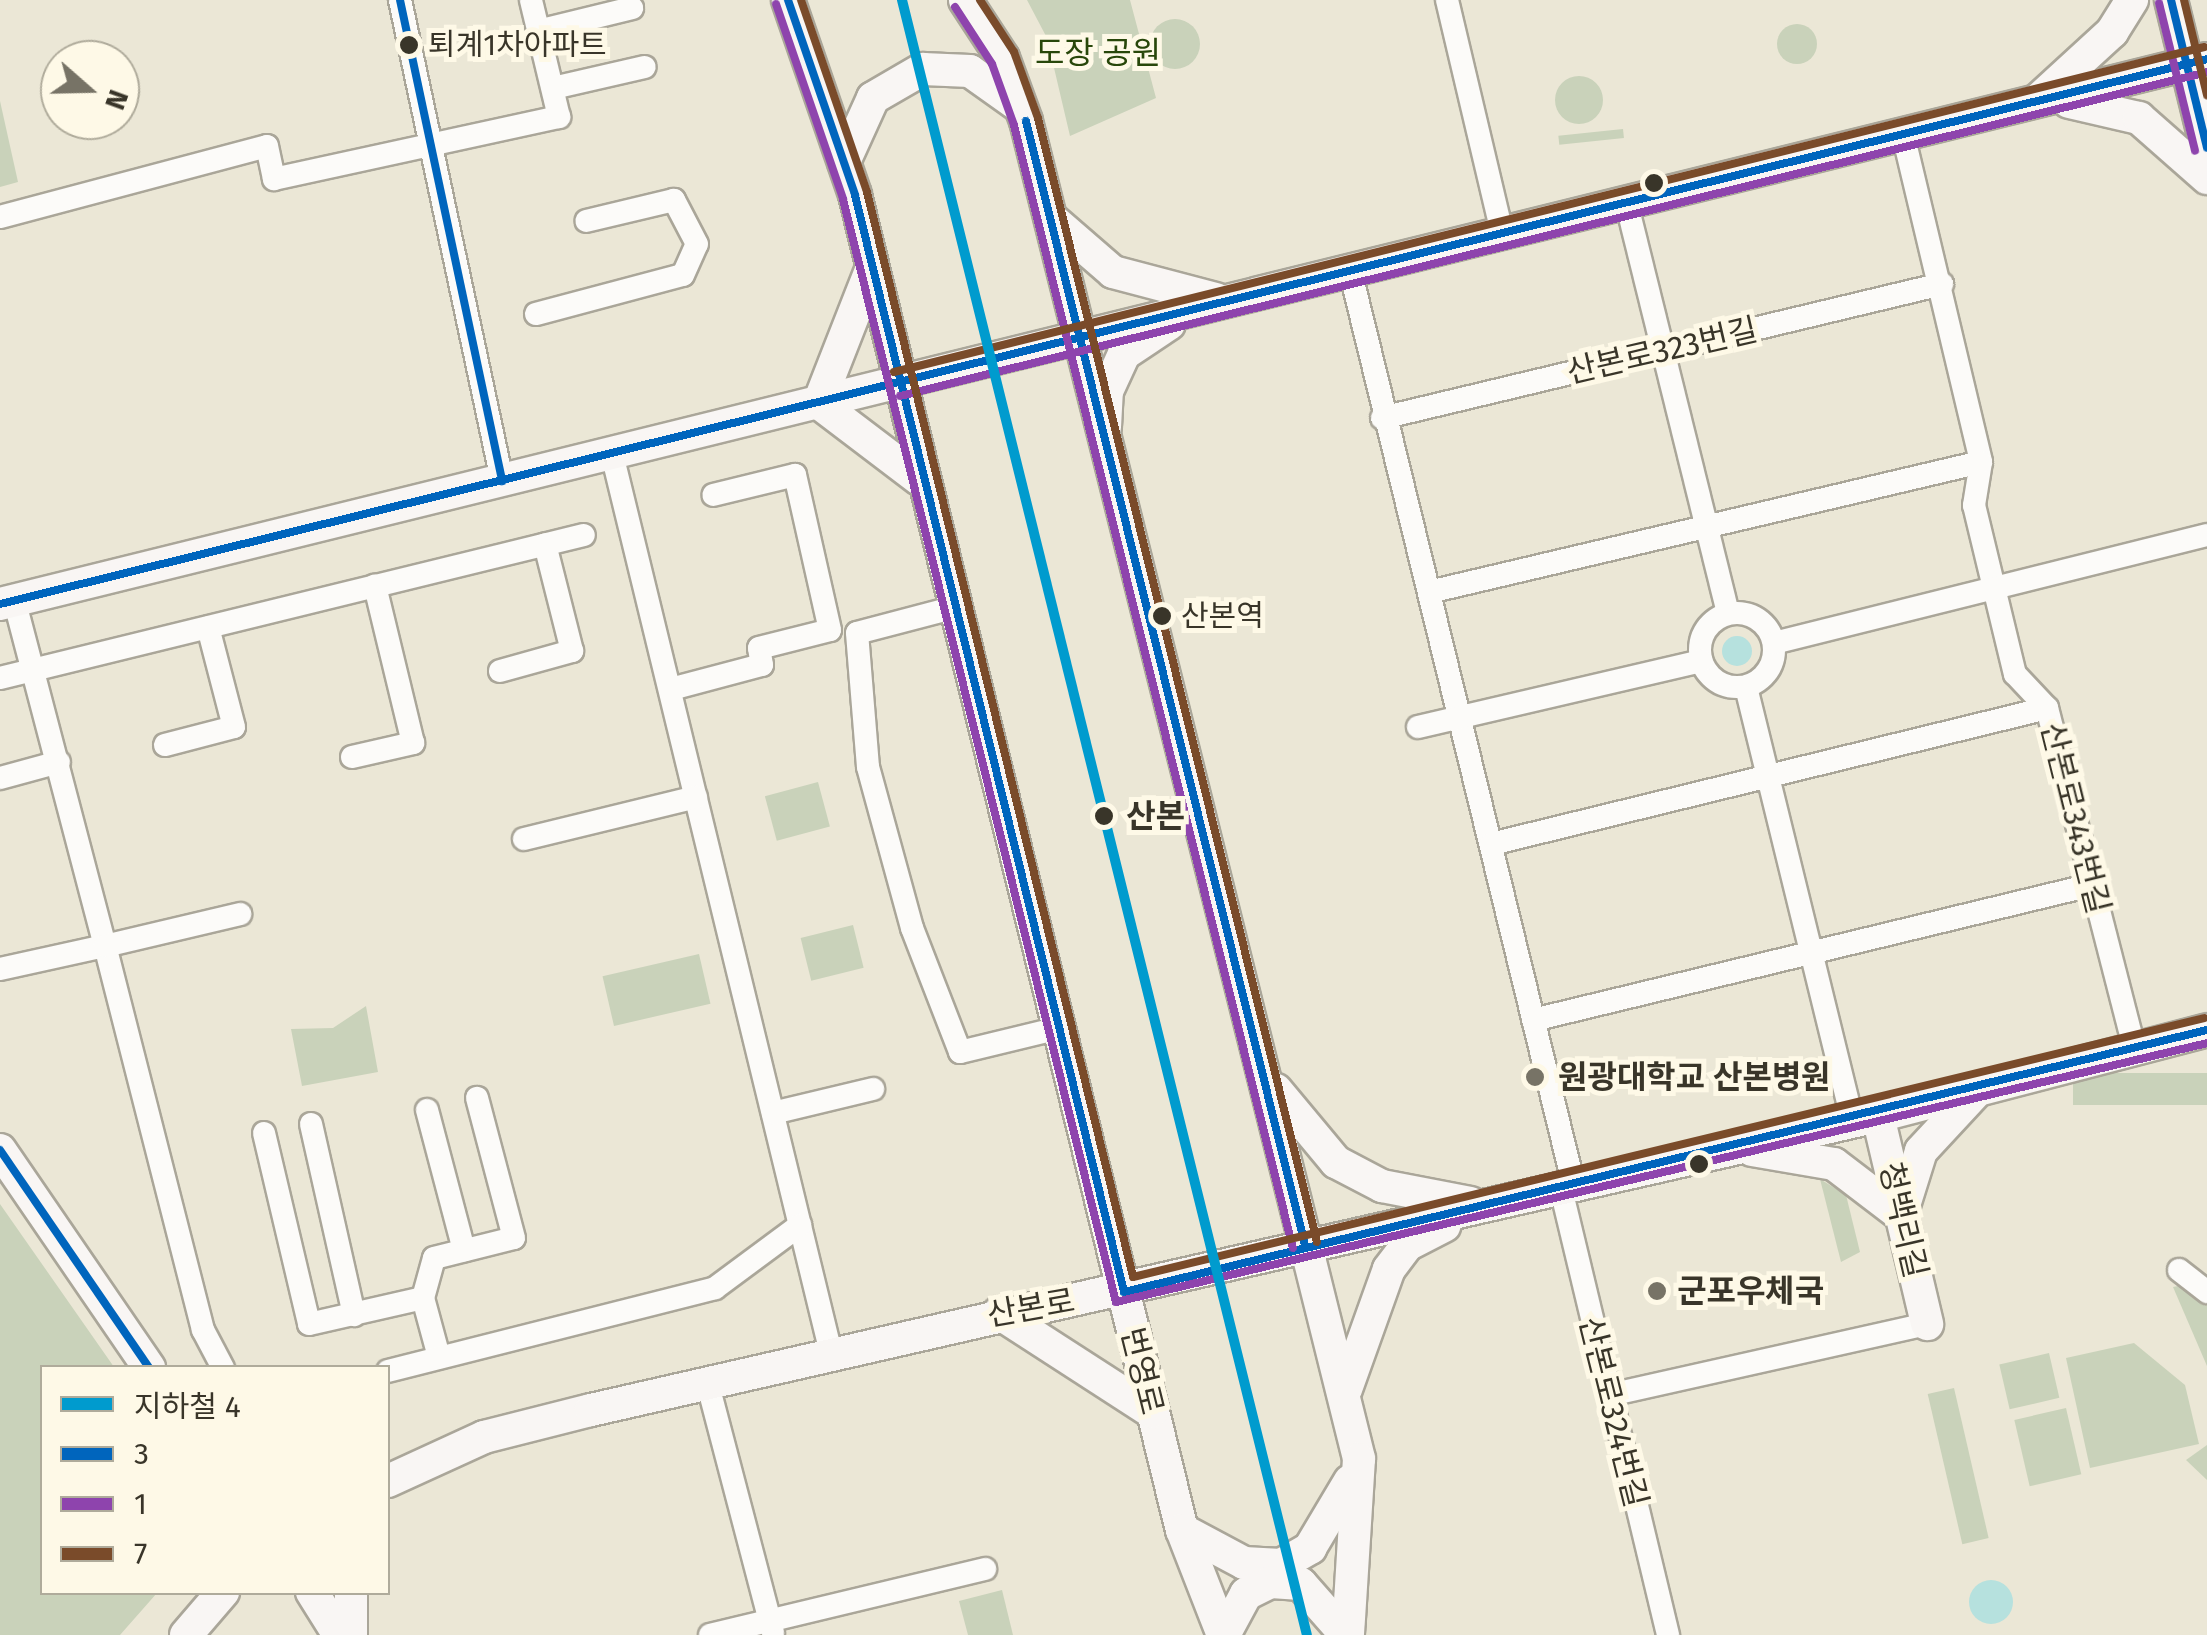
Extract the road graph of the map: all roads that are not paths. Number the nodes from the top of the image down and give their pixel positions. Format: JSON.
{"nodes":[{"id":1,"x":400,"y":0,"type":"edge"},
{"id":2,"x":530,"y":0,"type":"edge"},
{"id":3,"x":788,"y":0,"type":"edge"},
{"id":4,"x":964,"y":0,"type":"edge"},
{"id":5,"x":1446,"y":0,"type":"edge"},
{"id":6,"x":2132,"y":0,"type":"edge"},
{"id":7,"x":2171,"y":0,"type":"edge"},
{"id":8,"x":632,"y":8,"type":"dead end"},
{"id":9,"x":538,"y":32,"type":"junction"},
{"id":10,"x":2197,"y":61,"type":"edge"},
{"id":11,"x":645,"y":68,"type":"dead end"},
{"id":12,"x":553,"y":88,"type":"junction"},
{"id":13,"x":2034,"y":103,"type":"junction"},
{"id":14,"x":1022,"y":108,"type":"junction"},
{"id":15,"x":1904,"y":134,"type":"junction"},
{"id":16,"x":431,"y":146,"type":"junction"},
{"id":17,"x":2207,"y":148,"type":"edge"},
{"id":18,"x":844,"y":162,"type":"junction"},
{"id":19,"x":2207,"y":178,"type":"edge"},
{"id":20,"x":1626,"y":202,"type":"junction"},
{"id":21,"x":0,"y":216,"type":"edge"},
{"id":22,"x":1050,"y":218,"type":"junction"},
{"id":23,"x":586,"y":220,"type":"dead end"},
{"id":24,"x":1502,"y":232,"type":"junction"},
{"id":25,"x":871,"y":270,"type":"junction"},
{"id":26,"x":1350,"y":270,"type":"junction"},
{"id":27,"x":1942,"y":284,"type":"junction"},
{"id":28,"x":1219,"y":300,"type":"junction"},
{"id":29,"x":536,"y":314,"type":"dead end"},
{"id":30,"x":1078,"y":338,"type":"junction"},
{"id":31,"x":1663,"y":350,"type":"junction"},
{"id":32,"x":897,"y":384,"type":"junction"},
{"id":33,"x":819,"y":403,"type":"junction"},
{"id":34,"x":1382,"y":418,"type":"junction"},
{"id":35,"x":1104,"y":451,"type":"junction"},
{"id":36,"x":612,"y":454,"type":"junction"},
{"id":37,"x":1981,"y":462,"type":"junction"},
{"id":38,"x":918,"y":479,"type":"junction"},
{"id":39,"x":502,"y":481,"type":"junction"},
{"id":40,"x":713,"y":495,"type":"dead end"},
{"id":41,"x":1706,"y":526,"type":"junction"},
{"id":42,"x":2207,"y":534,"type":"edge"},
{"id":43,"x":584,"y":535,"type":"dead end"},
{"id":44,"x":545,"y":544,"type":"junction"},
{"id":45,"x":375,"y":586,"type":"junction"},
{"id":46,"x":1994,"y":589,"type":"junction"},
{"id":47,"x":1429,"y":592,"type":"junction"},
{"id":48,"x":7,"y":602,"type":"edge"},
{"id":49,"x":952,"y":608,"type":"junction"},
{"id":50,"x":1728,"y":614,"type":"junction"},
{"id":51,"x":208,"y":626,"type":"junction"},
{"id":52,"x":1774,"y":643,"type":"junction"},
{"id":53,"x":1701,"y":661,"type":"junction"},
{"id":54,"x":34,"y":669,"type":"junction"},
{"id":55,"x":500,"y":670,"type":"dead end"},
{"id":56,"x":0,"y":678,"type":"edge"},
{"id":57,"x":1746,"y":687,"type":"junction"},
{"id":58,"x":671,"y":689,"type":"junction"},
{"id":59,"x":2048,"y":708,"type":"junction"},
{"id":60,"x":1460,"y":718,"type":"junction"},
{"id":61,"x":1418,"y":727,"type":"dead end"},
{"id":62,"x":165,"y":746,"type":"dead end"},
{"id":63,"x":352,"y":757,"type":"dead end"},
{"id":64,"x":59,"y":762,"type":"junction"},
{"id":65,"x":1768,"y":776,"type":"junction"},
{"id":66,"x":0,"y":778,"type":"edge"},
{"id":67,"x":696,"y":797,"type":"junction"},
{"id":68,"x":524,"y":839,"type":"dead end"},
{"id":69,"x":1491,"y":844,"type":"junction"},
{"id":70,"x":2091,"y":885,"type":"junction"},
{"id":71,"x":240,"y":914,"type":"dead end"},
{"id":72,"x":105,"y":946,"type":"junction"},
{"id":73,"x":1812,"y":952,"type":"junction"},
{"id":74,"x":0,"y":969,"type":"edge"},
{"id":75,"x":1534,"y":1020,"type":"junction"},
{"id":76,"x":1059,"y":1028,"type":"junction"},
{"id":77,"x":2207,"y":1030,"type":"edge"},
{"id":78,"x":2134,"y":1048,"type":"junction"},
{"id":79,"x":1260,"y":1065,"type":"junction"},
{"id":80,"x":873,"y":1088,"type":"dead end"},
{"id":81,"x":1979,"y":1089,"type":"junction"},
{"id":82,"x":477,"y":1098,"type":"dead end"},
{"id":83,"x":426,"y":1110,"type":"dead end"},
{"id":84,"x":773,"y":1112,"type":"junction"},
{"id":85,"x":1866,"y":1119,"type":"junction"},
{"id":86,"x":311,"y":1124,"type":"dead end"},
{"id":87,"x":264,"y":1133,"type":"dead end"},
{"id":88,"x":1738,"y":1148,"type":"junction"},
{"id":89,"x":0,"y":1150,"type":"edge"},
{"id":90,"x":1568,"y":1188,"type":"junction"},
{"id":91,"x":1484,"y":1206,"type":"junction"},
{"id":92,"x":1902,"y":1215,"type":"junction"},
{"id":93,"x":800,"y":1225,"type":"junction"},
{"id":94,"x":1305,"y":1245,"type":"junction"},
{"id":95,"x":464,"y":1250,"type":"junction"},
{"id":96,"x":2179,"y":1270,"type":"dead end"},
{"id":97,"x":1124,"y":1292,"type":"junction"},
{"id":98,"x":2207,"y":1292,"type":"edge"},
{"id":99,"x":424,"y":1298,"type":"junction"},
{"id":100,"x":1000,"y":1313,"type":"junction"},
{"id":101,"x":354,"y":1315,"type":"junction"},
{"id":102,"x":1927,"y":1324,"type":"joint"},
{"id":103,"x":831,"y":1352,"type":"junction"},
{"id":104,"x":439,"y":1357,"type":"junction"},
{"id":105,"x":147,"y":1365,"type":"edge"},
{"id":106,"x":220,"y":1365,"type":"edge"},
{"id":107,"x":390,"y":1370,"type":"edge"},
{"id":108,"x":708,"y":1386,"type":"junction"},
{"id":109,"x":1608,"y":1395,"type":"junction"},
{"id":110,"x":1346,"y":1407,"type":"junction"},
{"id":111,"x":1152,"y":1412,"type":"junction"},
{"id":112,"x":1359,"y":1459,"type":"junction"},
{"id":113,"x":390,"y":1482,"type":"edge"},
{"id":114,"x":1182,"y":1530,"type":"junction"},
{"id":115,"x":985,"y":1569,"type":"dead end"},
{"id":116,"x":203,"y":1595,"type":"edge"},
{"id":117,"x":220,"y":1595,"type":"edge"},
{"id":118,"x":314,"y":1595,"type":"edge"},
{"id":119,"x":351,"y":1595,"type":"edge"},
{"id":120,"x":772,"y":1628,"type":"edge"},
{"id":121,"x":189,"y":1632,"type":"edge"},
{"id":122,"x":340,"y":1635,"type":"edge"},
{"id":123,"x":351,"y":1635,"type":"edge"},
{"id":124,"x":710,"y":1635,"type":"edge"},
{"id":125,"x":1224,"y":1635,"type":"edge"},
{"id":126,"x":1347,"y":1635,"type":"edge"},
{"id":127,"x":1668,"y":1635,"type":"edge"}],
"edges":[{"from":1,"to":16,"type":"street"},
{"from":2,"to":9,"type":"street"},
{"from":3,"to":18,"type":"street","name":"번영로"},
{"from":4,"to":14,"type":"street"},
{"from":5,"to":24,"type":"street"},
{"from":6,"to":13,"type":"street"},
{"from":7,"to":10,"type":"street"},
{"from":8,"to":9,"type":"street"},
{"from":9,"to":12,"type":"street"},
{"from":10,"to":13,"type":"street"},
{"from":10,"to":17,"type":"street"},
{"from":11,"to":12,"type":"street"},
{"from":12,"to":16,"type":"street"},
{"from":13,"to":15,"type":"street"},
{"from":13,"to":19,"type":"street"},
{"from":14,"to":18,"type":"street"},
{"from":14,"to":22,"type":"street"},
{"from":15,"to":20,"type":"street"},
{"from":15,"to":27,"type":"street","name":"산본로343번길"},
{"from":16,"to":21,"type":"street"},
{"from":16,"to":39,"type":"street"},
{"from":18,"to":25,"type":"street","name":"번영로"},
{"from":20,"to":24,"type":"street"},
{"from":20,"to":31,"type":"street"},
{"from":22,"to":28,"type":"street"},
{"from":22,"to":30,"type":"street"},
{"from":23,"to":29,"type":"street"},
{"from":24,"to":26,"type":"street"},
{"from":25,"to":32,"type":"street","name":"번영로"},
{"from":25,"to":33,"type":"street"},
{"from":26,"to":28,"type":"street"},
{"from":26,"to":34,"type":"street"},
{"from":27,"to":31,"type":"street","name":"산본로323번길"},
{"from":27,"to":37,"type":"street","name":"산본로343번길"},
{"from":28,"to":30,"type":"street"},
{"from":28,"to":35,"type":"street"},
{"from":30,"to":32,"type":"street"},
{"from":30,"to":35,"type":"street"},
{"from":31,"to":34,"type":"street","name":"산본로323번길"},
{"from":31,"to":41,"type":"street"},
{"from":32,"to":33,"type":"street"},
{"from":32,"to":38,"type":"street","name":"번영로"},
{"from":33,"to":36,"type":"street"},
{"from":33,"to":38,"type":"street"},
{"from":34,"to":47,"type":"street"},
{"from":35,"to":79,"type":"street"},
{"from":36,"to":39,"type":"street"},
{"from":36,"to":58,"type":"street"},
{"from":37,"to":41,"type":"street"},
{"from":37,"to":46,"type":"street","name":"산본로343번길"},
{"from":38,"to":49,"type":"street","name":"번영로"},
{"from":39,"to":48,"type":"street"},
{"from":40,"to":58,"type":"street"},
{"from":41,"to":47,"type":"street"},
{"from":41,"to":50,"type":"street"},
{"from":42,"to":46,"type":"street"},
{"from":43,"to":44,"type":"street"},
{"from":44,"to":45,"type":"street"},
{"from":44,"to":55,"type":"street"},
{"from":45,"to":51,"type":"street"},
{"from":45,"to":63,"type":"street"},
{"from":46,"to":52,"type":"street"},
{"from":46,"to":59,"type":"street","name":"산본로343번길"},
{"from":47,"to":60,"type":"street"},
{"from":48,"to":54,"type":"street"},
{"from":49,"to":76,"type":"street","name":"번영로"},
{"from":49,"to":76,"type":"street"},
{"from":50,"to":52,"type":"street"},
{"from":50,"to":53,"type":"street"},
{"from":51,"to":54,"type":"street"},
{"from":51,"to":62,"type":"street"},
{"from":52,"to":57,"type":"street"},
{"from":53,"to":57,"type":"street"},
{"from":53,"to":60,"type":"street"},
{"from":54,"to":56,"type":"street"},
{"from":54,"to":64,"type":"street"},
{"from":57,"to":65,"type":"street"},
{"from":58,"to":67,"type":"street"},
{"from":59,"to":65,"type":"street"},
{"from":59,"to":70,"type":"street","name":"산본로343번길"},
{"from":60,"to":61,"type":"street"},
{"from":60,"to":69,"type":"street"},
{"from":64,"to":66,"type":"street"},
{"from":64,"to":72,"type":"street"},
{"from":65,"to":69,"type":"street"},
{"from":65,"to":73,"type":"street"},
{"from":67,"to":68,"type":"street"},
{"from":67,"to":84,"type":"street"},
{"from":69,"to":75,"type":"street"},
{"from":70,"to":73,"type":"street"},
{"from":70,"to":78,"type":"street","name":"산본로343번길"},
{"from":71,"to":72,"type":"street"},
{"from":72,"to":74,"type":"street"},
{"from":72,"to":106,"type":"street"},
{"from":73,"to":75,"type":"street"},
{"from":73,"to":85,"type":"street"},
{"from":75,"to":90,"type":"street"},
{"from":76,"to":97,"type":"street","name":"번영로"},
{"from":77,"to":78,"type":"street","name":"산본로"},
{"from":78,"to":81,"type":"street","name":"산본로"},
{"from":79,"to":91,"type":"street"},
{"from":79,"to":94,"type":"street"},
{"from":80,"to":84,"type":"street"},
{"from":81,"to":85,"type":"street","name":"산본로"},
{"from":81,"to":92,"type":"street"},
{"from":82,"to":95,"type":"street"},
{"from":83,"to":95,"type":"street"},
{"from":84,"to":93,"type":"street"},
{"from":85,"to":88,"type":"street","name":"산본로"},
{"from":85,"to":92,"type":"street","name":"청백리길"},
{"from":86,"to":101,"type":"street"},
{"from":87,"to":101,"type":"street"},
{"from":88,"to":90,"type":"street","name":"산본로"},
{"from":88,"to":92,"type":"street"},
{"from":89,"to":105,"type":"street"},
{"from":90,"to":91,"type":"street","name":"산본로"},
{"from":90,"to":109,"type":"street","name":"산본로324번길"},
{"from":91,"to":94,"type":"street","name":"산본로"},
{"from":91,"to":110,"type":"street"},
{"from":92,"to":102,"type":"street","name":"청백리길"},
{"from":93,"to":103,"type":"street"},
{"from":93,"to":104,"type":"street"},
{"from":94,"to":97,"type":"street","name":"산본로"},
{"from":94,"to":110,"type":"street"},
{"from":95,"to":99,"type":"street"},
{"from":96,"to":98,"type":"street"},
{"from":97,"to":100,"type":"street","name":"산본로"},
{"from":97,"to":111,"type":"street","name":"번영로"},
{"from":99,"to":101,"type":"street"},
{"from":99,"to":104,"type":"street"},
{"from":100,"to":103,"type":"street","name":"산본로"},
{"from":100,"to":111,"type":"street"},
{"from":102,"to":109,"type":"street"},
{"from":103,"to":108,"type":"street","name":"산본로"},
{"from":104,"to":107,"type":"street"},
{"from":108,"to":113,"type":"street","name":"산본로"},
{"from":108,"to":120,"type":"street"},
{"from":109,"to":127,"type":"street","name":"산본로324번길"},
{"from":110,"to":112,"type":"street"},
{"from":111,"to":114,"type":"street","name":"번영로"},
{"from":112,"to":114,"type":"street"},
{"from":112,"to":126,"type":"street"},
{"from":114,"to":125,"type":"street","name":"번영로"},
{"from":115,"to":120,"type":"street"},
{"from":116,"to":121,"type":"street"},
{"from":117,"to":121,"type":"street"},
{"from":118,"to":122,"type":"street"},
{"from":119,"to":123,"type":"street"},
{"from":120,"to":124,"type":"street"},
{"from":125,"to":126,"type":"street"}]}
